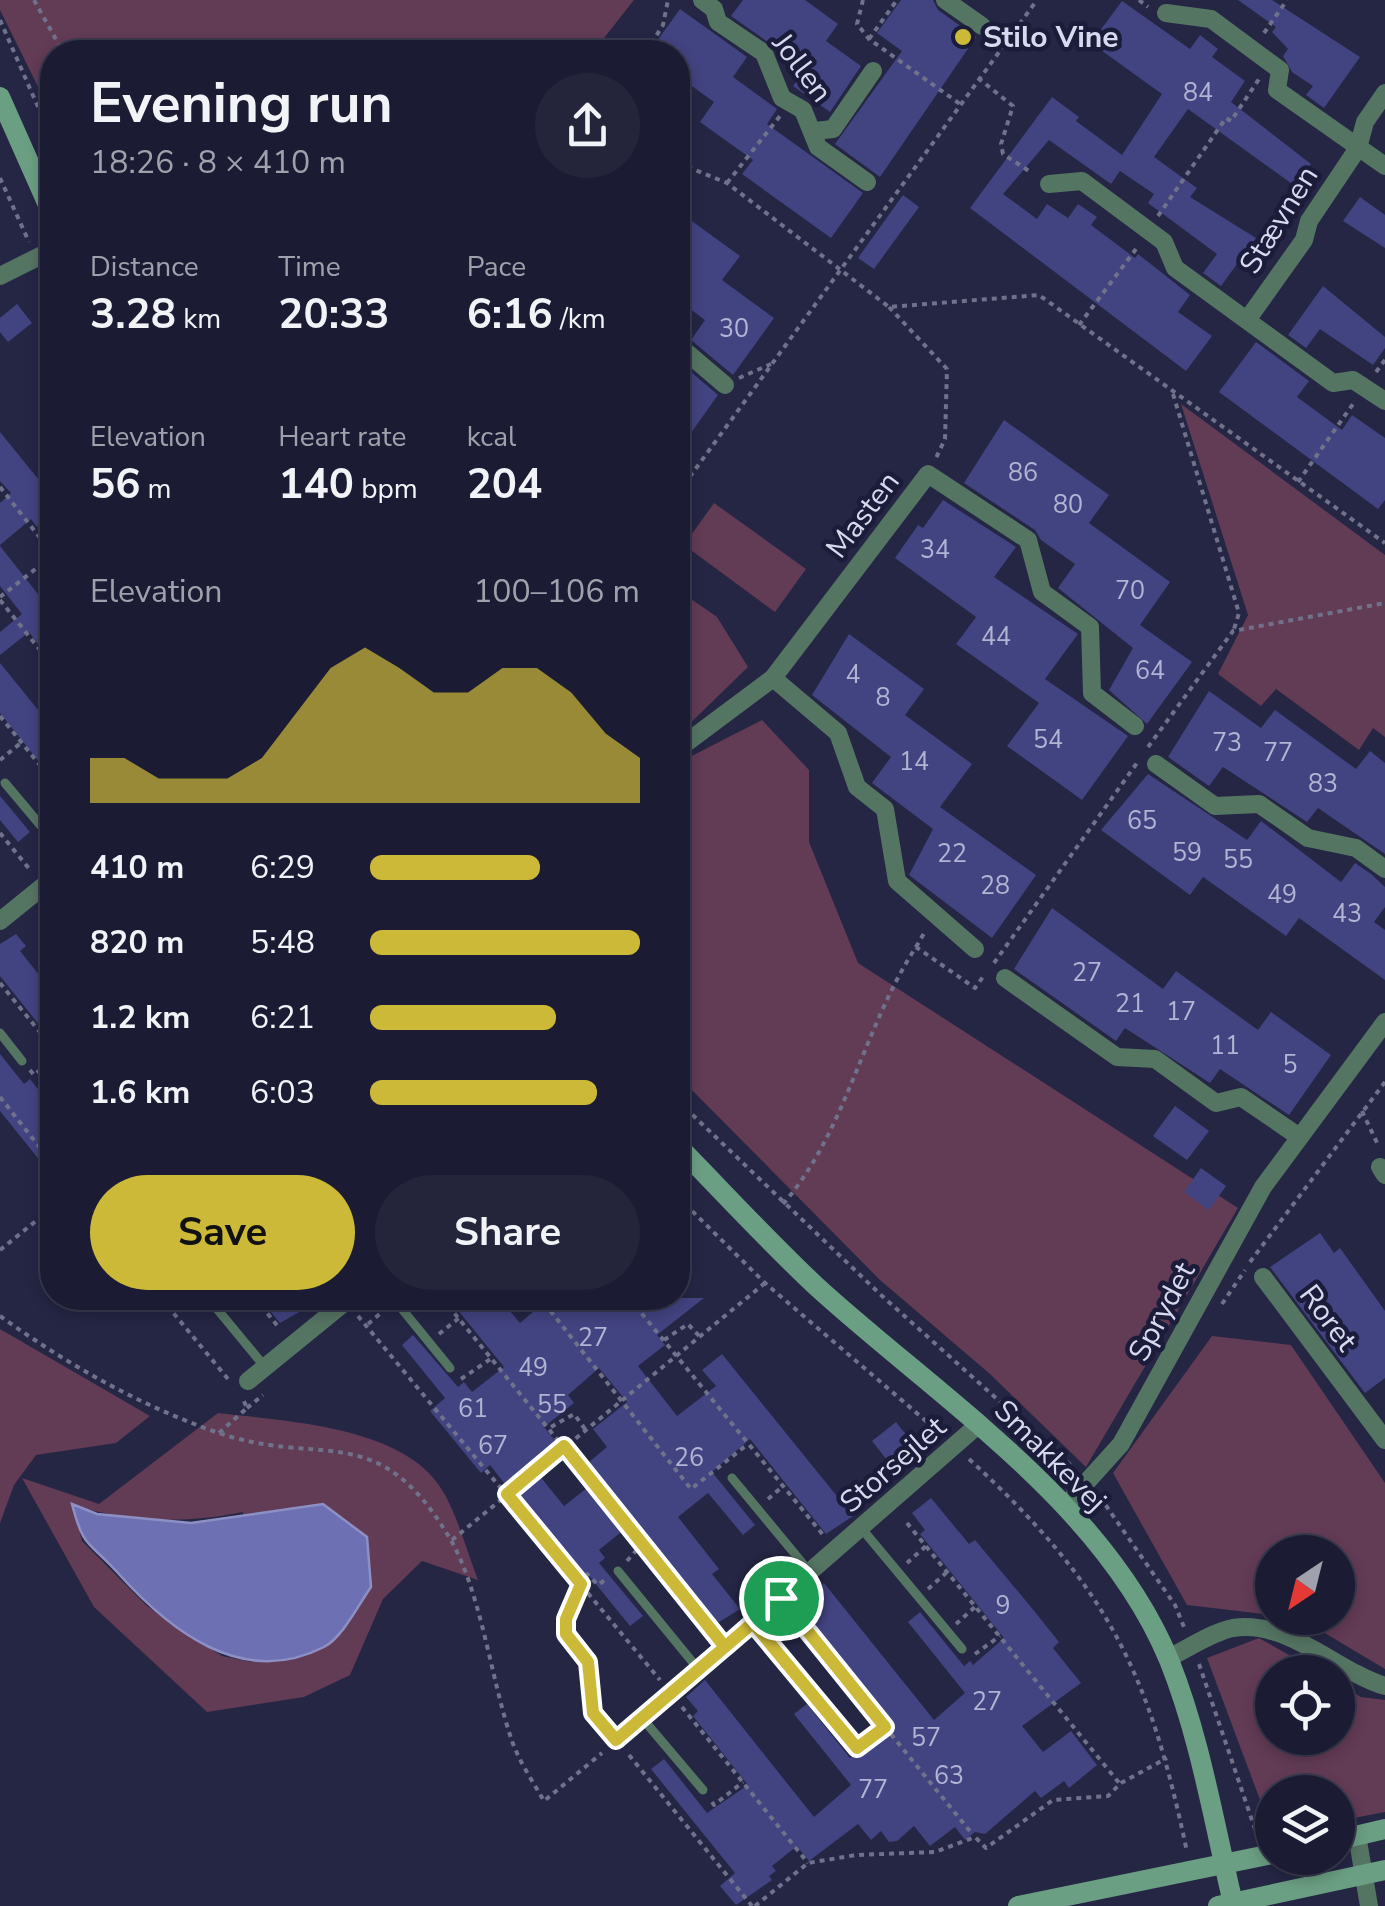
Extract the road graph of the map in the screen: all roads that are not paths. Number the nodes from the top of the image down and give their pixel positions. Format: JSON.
{"nodes":[{"id":1,"x":702,"y":0,"type":"edge"},
{"id":2,"x":945,"y":0,"type":"edge"},
{"id":3,"x":1166,"y":13,"type":"dead end"},
{"id":4,"x":982,"y":26,"type":"dead end"},
{"id":5,"x":872,"y":71,"type":"dead end"},
{"id":6,"x":1385,"y":93,"type":"edge"},
{"id":7,"x":0,"y":97,"type":"edge"},
{"id":8,"x":814,"y":132,"type":"junction"},
{"id":9,"x":1358,"y":148,"type":"junction"},
{"id":10,"x":1385,"y":166,"type":"edge"},
{"id":11,"x":867,"y":182,"type":"dead end"},
{"id":12,"x":1049,"y":184,"type":"road end"},
{"id":13,"x":40,"y":187,"type":"edge"},
{"id":14,"x":40,"y":256,"type":"edge"},
{"id":15,"x":0,"y":276,"type":"edge"},
{"id":16,"x":1247,"y":320,"type":"junction"},
{"id":17,"x":690,"y":356,"type":"edge"},
{"id":18,"x":726,"y":384,"type":"road end"},
{"id":19,"x":1385,"y":401,"type":"edge"},
{"id":20,"x":773,"y":678,"type":"junction"},
{"id":21,"x":1135,"y":726,"type":"road end"},
{"id":22,"x":690,"y":740,"type":"edge"},
{"id":23,"x":1156,"y":764,"type":"road end"},
{"id":24,"x":5,"y":784,"type":"dead end"},
{"id":25,"x":40,"y":825,"type":"edge"},
{"id":26,"x":1385,"y":869,"type":"edge"},
{"id":27,"x":40,"y":889,"type":"edge"},
{"id":28,"x":0,"y":921,"type":"edge"},
{"id":29,"x":975,"y":948,"type":"road end"},
{"id":30,"x":1005,"y":978,"type":"dead end"},
{"id":31,"x":1385,"y":1022,"type":"edge"},
{"id":32,"x":0,"y":1033,"type":"edge"},
{"id":33,"x":22,"y":1060,"type":"dead end"},
{"id":34,"x":1298,"y":1136,"type":"junction"},
{"id":35,"x":690,"y":1158,"type":"edge"},
{"id":36,"x":1263,"y":1277,"type":"dead end"},
{"id":37,"x":218,"y":1310,"type":"edge"},
{"id":38,"x":335,"y":1310,"type":"edge"},
{"id":39,"x":403,"y":1310,"type":"edge"},
{"id":40,"x":265,"y":1367,"type":"junction"},
{"id":41,"x":450,"y":1368,"type":"road end"},
{"id":42,"x":238,"y":1380,"type":"road end"},
{"id":43,"x":978,"y":1425,"type":"junction"},
{"id":44,"x":1385,"y":1440,"type":"edge"},
{"id":45,"x":732,"y":1478,"type":"dead end"},
{"id":46,"x":1066,"y":1506,"type":"junction"},
{"id":47,"x":862,"y":1529,"type":"junction"},
{"id":48,"x":618,"y":1571,"type":"dead end"},
{"id":49,"x":811,"y":1573,"type":"junction"},
{"id":50,"x":753,"y":1623,"type":"junction"},
{"id":51,"x":962,"y":1649,"type":"road end"},
{"id":52,"x":1168,"y":1658,"type":"junction"},
{"id":53,"x":698,"y":1670,"type":"junction"},
{"id":54,"x":1385,"y":1686,"type":"edge"},
{"id":55,"x":642,"y":1718,"type":"junction"},
{"id":56,"x":846,"y":1736,"type":"road end"},
{"id":57,"x":616,"y":1740,"type":"road end"},
{"id":58,"x":702,"y":1790,"type":"road end"},
{"id":59,"x":1385,"y":1829,"type":"edge"},
{"id":60,"x":1355,"y":1836,"type":"edge"},
{"id":61,"x":1255,"y":1858,"type":"edge"},
{"id":62,"x":1355,"y":1858,"type":"edge"},
{"id":63,"x":1224,"y":1864,"type":"junction"},
{"id":64,"x":1385,"y":1870,"type":"edge"},
{"id":65,"x":1362,"y":1876,"type":"junction"},
{"id":66,"x":1226,"y":1904,"type":"edge"},
{"id":67,"x":1018,"y":1906,"type":"edge"},
{"id":68,"x":1369,"y":1906,"type":"edge"}],
"edges":[{"from":1,"to":8,"type":"street","name":"Jollen"},
{"from":2,"to":4,"type":"street"},
{"from":3,"to":9,"type":"street","name":"Stævnen"},
{"from":5,"to":8,"type":"street","name":"Jollen"},
{"from":6,"to":9,"type":"street","name":"Stævnen"},
{"from":7,"to":13,"type":"street"},
{"from":8,"to":11,"type":"street","name":"Jollen"},
{"from":9,"to":10,"type":"street","name":"Stævnen"},
{"from":9,"to":16,"type":"street","name":"Stævnen"},
{"from":12,"to":16,"type":"street","name":"Stævnen"},
{"from":14,"to":15,"type":"street"},
{"from":16,"to":19,"type":"street","name":"Stævnen"},
{"from":17,"to":18,"type":"street"},
{"from":20,"to":21,"type":"street","name":"Masten"},
{"from":20,"to":22,"type":"street","name":"Masten"},
{"from":20,"to":29,"type":"street"},
{"from":23,"to":26,"type":"street"},
{"from":24,"to":25,"type":"lane"},
{"from":27,"to":28,"type":"street"},
{"from":30,"to":34,"type":"street"},
{"from":31,"to":34,"type":"street","name":"Sprydet"},
{"from":32,"to":33,"type":"lane"},
{"from":34,"to":46,"type":"street","name":"Sprydet"},
{"from":35,"to":43,"type":"street","name":"Smakkevej"},
{"from":36,"to":44,"type":"street","name":"Roret"},
{"from":37,"to":40,"type":"lane"},
{"from":38,"to":40,"type":"street"},
{"from":39,"to":41,"type":"lane"},
{"from":40,"to":42,"type":"street"},
{"from":43,"to":46,"type":"street","name":"Smakkevej"},
{"from":43,"to":47,"type":"street","name":"Storsejlet"},
{"from":45,"to":49,"type":"lane"},
{"from":46,"to":52,"type":"street","name":"Smakkevej"},
{"from":47,"to":49,"type":"street","name":"Storsejlet"},
{"from":47,"to":51,"type":"lane"},
{"from":48,"to":53,"type":"lane"},
{"from":49,"to":50,"type":"street","name":"Storsejlet"},
{"from":50,"to":53,"type":"street","name":"Storsejlet"},
{"from":50,"to":56,"type":"lane"},
{"from":52,"to":54,"type":"street"},
{"from":52,"to":63,"type":"street","name":"Smakkevej"},
{"from":53,"to":55,"type":"street","name":"Storsejlet"},
{"from":55,"to":57,"type":"street","name":"Storsejlet"},
{"from":55,"to":58,"type":"lane"},
{"from":59,"to":60,"type":"street"},
{"from":61,"to":63,"type":"street"},
{"from":62,"to":65,"type":"street"},
{"from":63,"to":66,"type":"street","name":"Smakkevej"},
{"from":63,"to":67,"type":"street"},
{"from":64,"to":65,"type":"street"},
{"from":65,"to":66,"type":"street"},
{"from":65,"to":68,"type":"street"}]}
